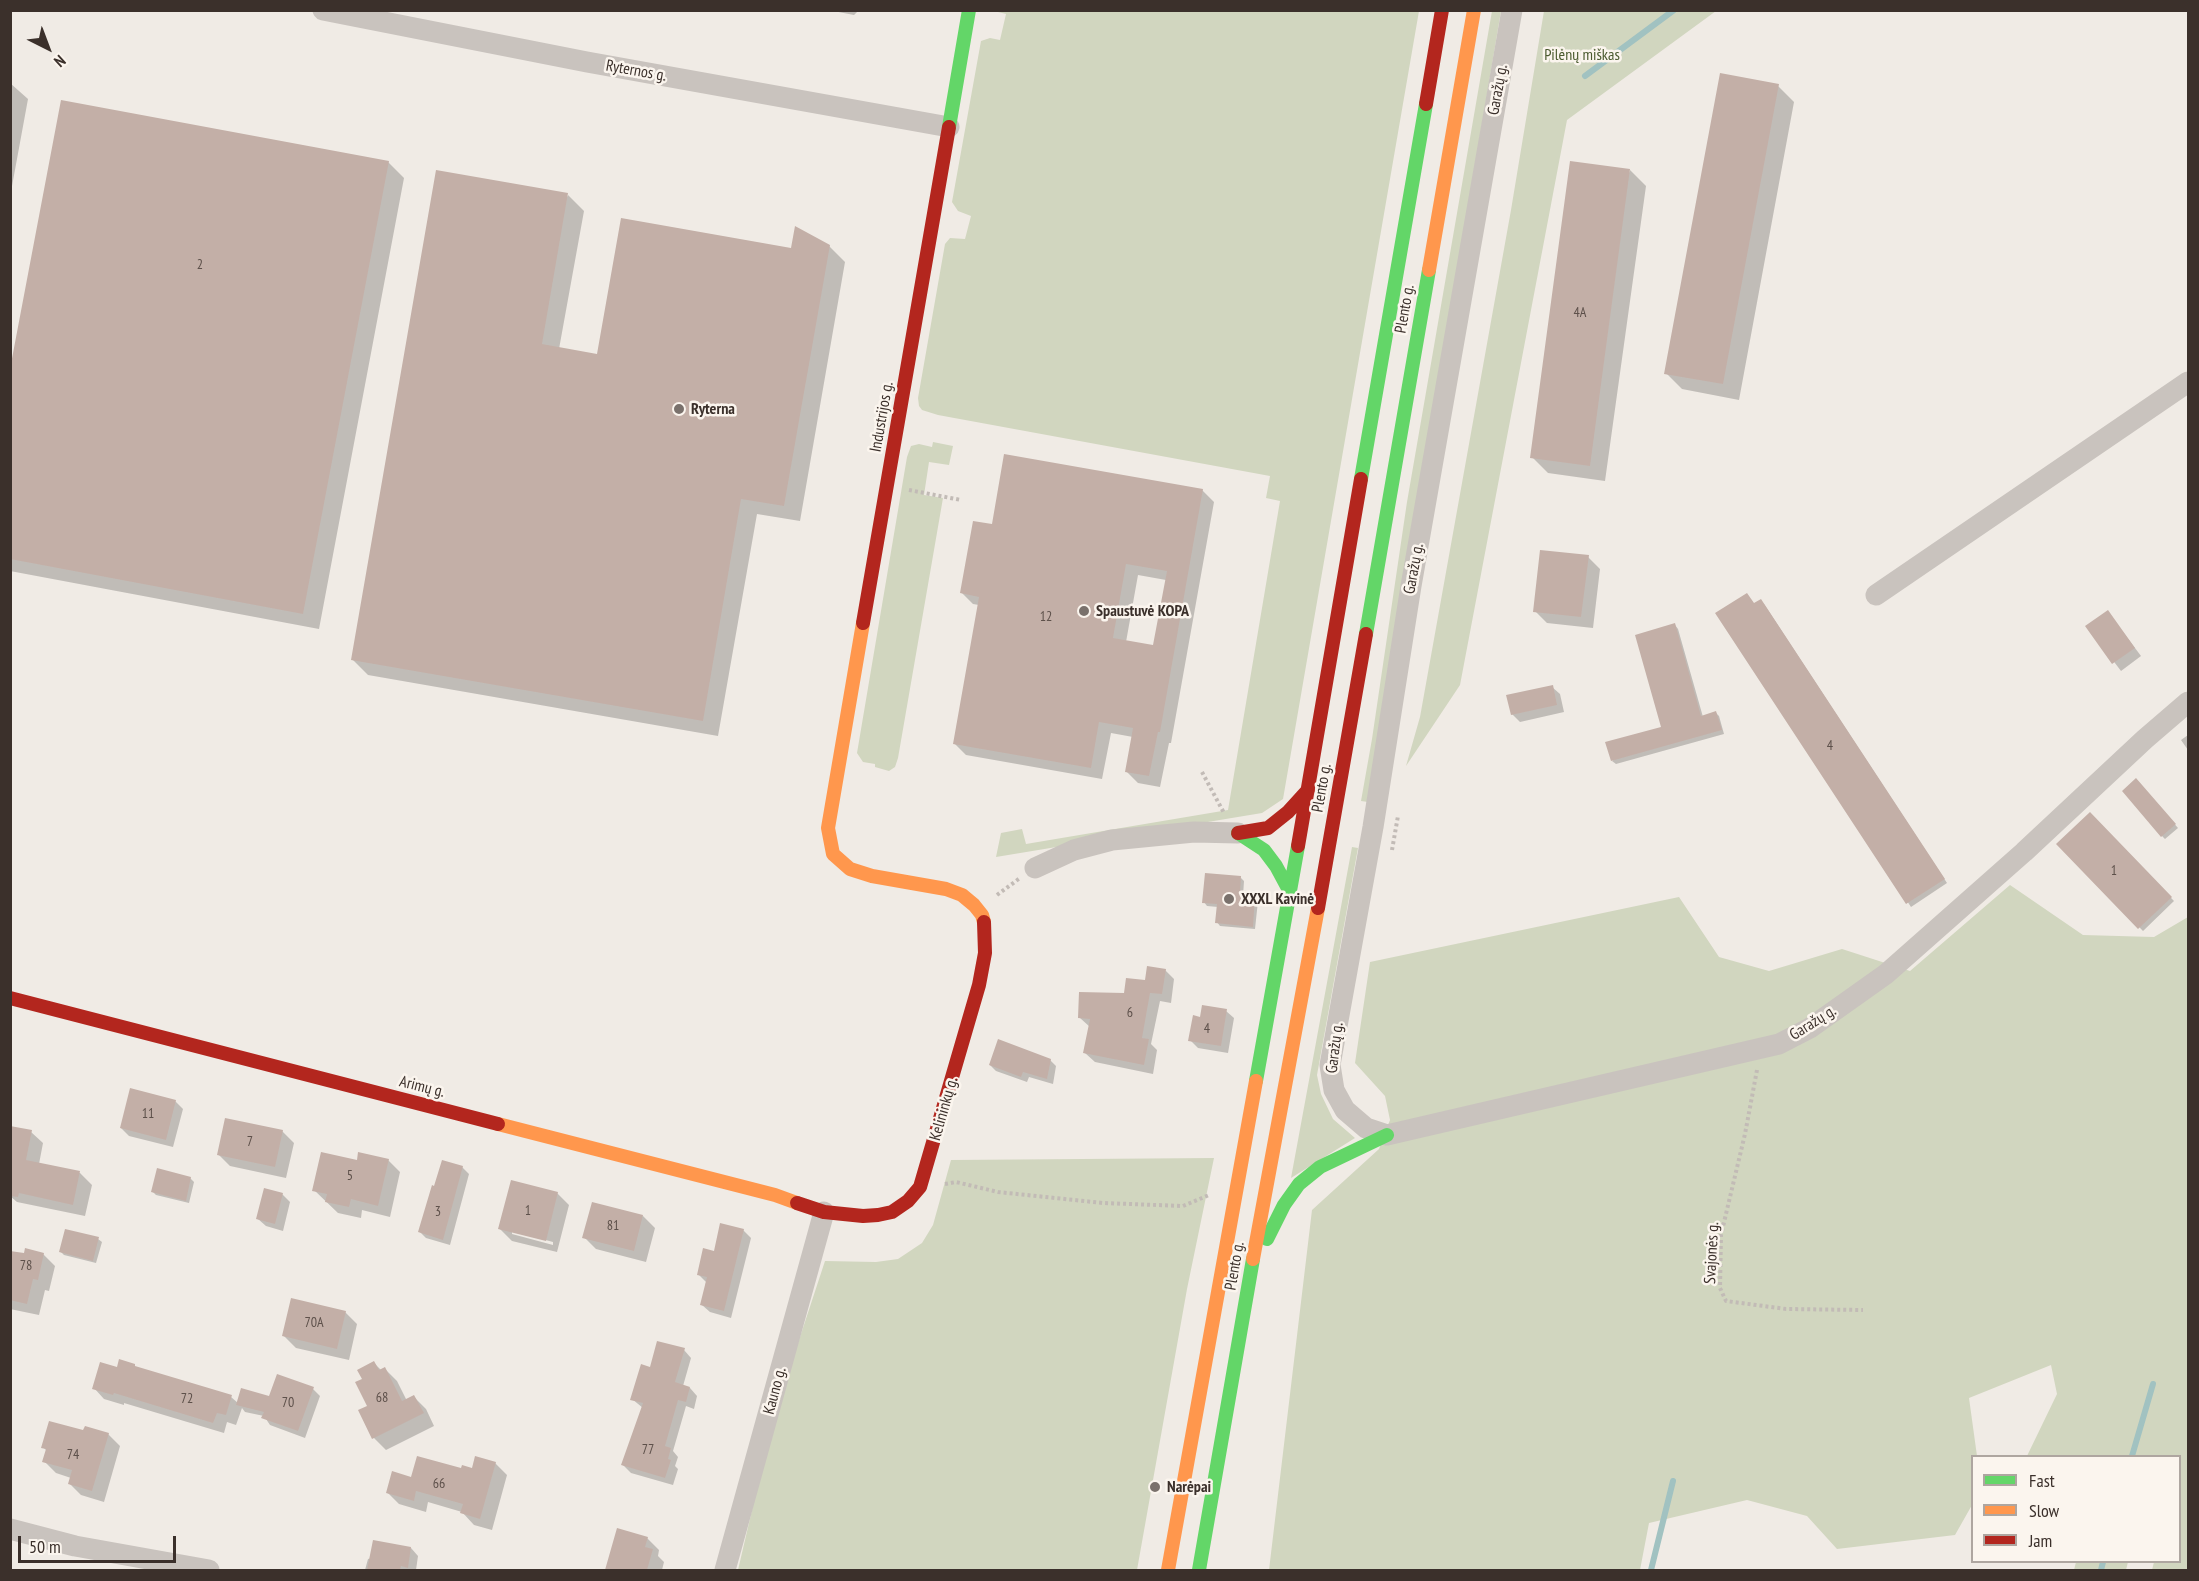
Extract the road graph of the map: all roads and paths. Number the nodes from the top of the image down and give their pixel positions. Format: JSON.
{"nodes":[{"id":1,"x":323,"y":10,"type":"edge"},
{"id":2,"x":969,"y":10,"type":"edge"},
{"id":3,"x":1442,"y":10,"type":"edge"},
{"id":4,"x":1474,"y":10,"type":"edge"},
{"id":5,"x":1512,"y":10,"type":"edge"},
{"id":6,"x":949,"y":127,"type":"junction"},
{"id":7,"x":2188,"y":382,"type":"edge"},
{"id":8,"x":887,"y":486,"type":"junction"},
{"id":9,"x":961,"y":500,"type":"dead end"},
{"id":10,"x":1876,"y":596,"type":"dead end"},
{"id":11,"x":2188,"y":702,"type":"edge"},
{"id":12,"x":1202,"y":772,"type":"dead end"},
{"id":13,"x":1308,"y":790,"type":"junction"},
{"id":14,"x":1237,"y":833,"type":"junction"},
{"id":15,"x":1035,"y":868,"type":"joint"},
{"id":16,"x":1290,"y":892,"type":"junction"},
{"id":17,"x":977,"y":909,"type":"junction"},
{"id":18,"x":10,"y":998,"type":"edge"},
{"id":19,"x":1779,"y":1044,"type":"junction"},
{"id":20,"x":1387,"y":1135,"type":"junction"},
{"id":21,"x":1237,"y":1184,"type":"junction"},
{"id":22,"x":920,"y":1187,"type":"junction"},
{"id":23,"x":824,"y":1212,"type":"junction"},
{"id":24,"x":1251,"y":1274,"type":"junction"},
{"id":25,"x":1863,"y":1310,"type":"dead end"},
{"id":26,"x":10,"y":1529,"type":"edge"},
{"id":27,"x":209,"y":1570,"type":"edge"},
{"id":28,"x":725,"y":1570,"type":"edge"},
{"id":29,"x":1168,"y":1570,"type":"edge"},
{"id":30,"x":1199,"y":1570,"type":"edge"}],
"edges":[{"from":1,"to":6,"type":"street","name":"Ryternos g."},
{"from":2,"to":6,"type":"main road","name":"Industrijos g."},
{"from":3,"to":13,"type":"main road","name":"Plento g."},
{"from":4,"to":24,"type":"main road","name":"Plento g."},
{"from":5,"to":20,"type":"street","name":"Garažų g."},
{"from":6,"to":8,"type":"main road","name":"Industrijos g."},
{"from":7,"to":10,"type":"street"},
{"from":8,"to":9,"type":"path"},
{"from":8,"to":17,"type":"main road","name":"Industrijos g."},
{"from":11,"to":19,"type":"street","name":"Garažų g."},
{"from":12,"to":14,"type":"path"},
{"from":13,"to":14,"type":"main road"},
{"from":13,"to":16,"type":"main road","name":"Plento g."},
{"from":14,"to":15,"type":"street"},
{"from":14,"to":16,"type":"main road"},
{"from":15,"to":17,"type":"path"},
{"from":16,"to":21,"type":"main road","name":"Plento g."},
{"from":17,"to":22,"type":"main road","name":"Kelininkų g."},
{"from":18,"to":23,"type":"main road","name":"Arimų g."},
{"from":19,"to":20,"type":"street","name":"Garažų g."},
{"from":19,"to":25,"type":"path","name":"Svajonės g."},
{"from":20,"to":24,"type":"main road"},
{"from":21,"to":22,"type":"path"},
{"from":21,"to":29,"type":"main road","name":"Plento g."},
{"from":22,"to":23,"type":"main road"},
{"from":23,"to":28,"type":"street","name":"Kauno g."},
{"from":24,"to":30,"type":"main road","name":"Plento g."},
{"from":26,"to":27,"type":"street"}]}
